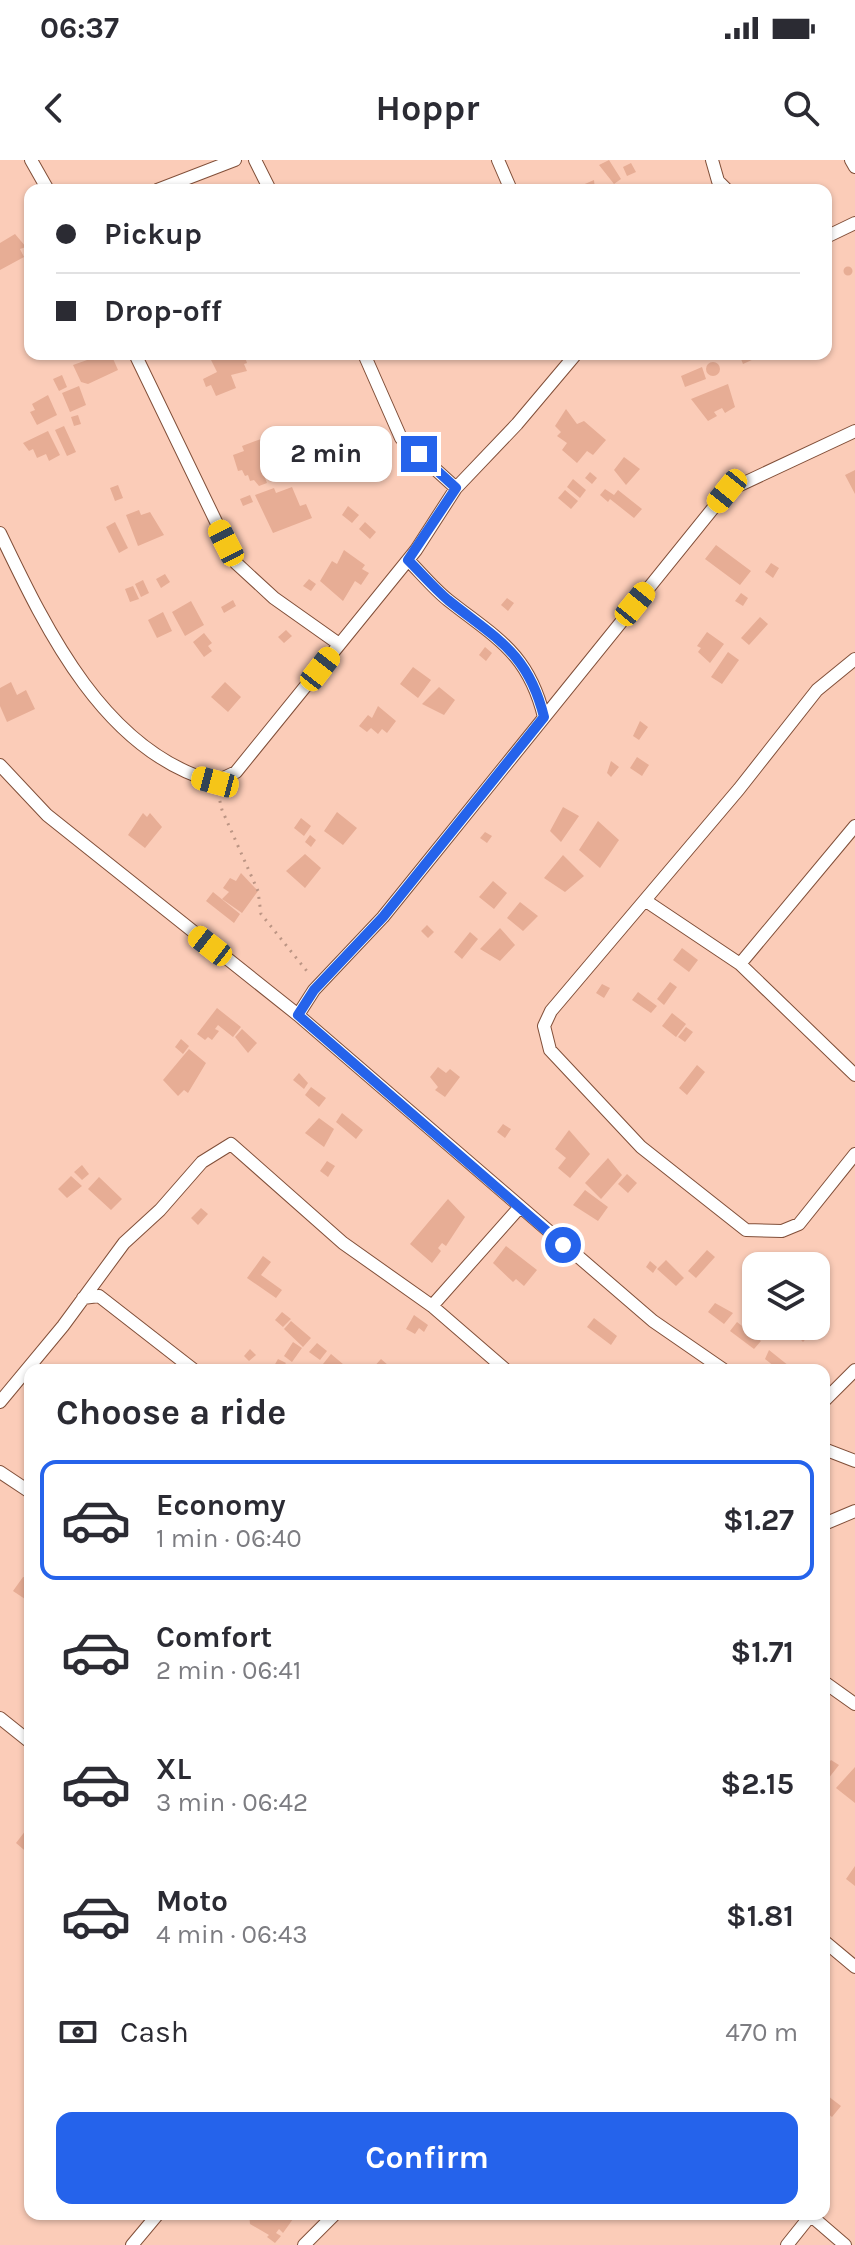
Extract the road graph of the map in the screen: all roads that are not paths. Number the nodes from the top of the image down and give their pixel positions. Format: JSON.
{"nodes":[{"id":1,"x":31,"y":160,"type":"edge"},
{"id":2,"x":235,"y":160,"type":"edge"},
{"id":3,"x":255,"y":160,"type":"edge"},
{"id":4,"x":498,"y":160,"type":"edge"},
{"id":5,"x":712,"y":160,"type":"edge"},
{"id":6,"x":851,"y":160,"type":"edge"},
{"id":7,"x":855,"y":167,"type":"edge"},
{"id":8,"x":45,"y":184,"type":"edge"},
{"id":9,"x":173,"y":184,"type":"edge"},
{"id":10,"x":267,"y":184,"type":"edge"},
{"id":11,"x":508,"y":184,"type":"edge"},
{"id":12,"x":721,"y":184,"type":"edge"},
{"id":13,"x":855,"y":223,"type":"edge"},
{"id":14,"x":832,"y":234,"type":"edge"},
{"id":15,"x":138,"y":360,"type":"edge"},
{"id":16,"x":367,"y":360,"type":"edge"},
{"id":17,"x":571,"y":360,"type":"edge"},
{"id":18,"x":855,"y":431,"type":"edge"},
{"id":19,"x":456,"y":488,"type":"junction"},
{"id":20,"x":0,"y":533,"type":"edge"},
{"id":21,"x":408,"y":560,"type":"junction"},
{"id":22,"x":339,"y":644,"type":"junction"},
{"id":23,"x":855,"y":659,"type":"edge"},
{"id":24,"x":544,"y":717,"type":"junction"},
{"id":25,"x":0,"y":765,"type":"edge"},
{"id":26,"x":855,"y":826,"type":"edge"},
{"id":27,"x":646,"y":901,"type":"junction"},
{"id":28,"x":740,"y":964,"type":"junction"},
{"id":29,"x":298,"y":1015,"type":"junction"},
{"id":30,"x":855,"y":1075,"type":"edge"},
{"id":31,"x":855,"y":1154,"type":"edge"},
{"id":32,"x":519,"y":1208,"type":"junction"},
{"id":33,"x":83,"y":1298,"type":"junction"},
{"id":34,"x":432,"y":1306,"type":"junction"},
{"id":35,"x":30,"y":1364,"type":"edge"},
{"id":36,"x":187,"y":1364,"type":"edge"},
{"id":37,"x":499,"y":1364,"type":"edge"},
{"id":38,"x":715,"y":1364,"type":"edge"},
{"id":39,"x":855,"y":1370,"type":"edge"},
{"id":40,"x":24,"y":1372,"type":"edge"},
{"id":41,"x":830,"y":1395,"type":"edge"},
{"id":42,"x":0,"y":1402,"type":"edge"},
{"id":43,"x":830,"y":1451,"type":"edge"},
{"id":44,"x":855,"y":1461,"type":"edge"},
{"id":45,"x":0,"y":1472,"type":"edge"},
{"id":46,"x":24,"y":1488,"type":"edge"},
{"id":47,"x":855,"y":1511,"type":"edge"},
{"id":48,"x":830,"y":1521,"type":"edge"},
{"id":49,"x":830,"y":1686,"type":"edge"},
{"id":50,"x":855,"y":1704,"type":"edge"},
{"id":51,"x":0,"y":1718,"type":"edge"},
{"id":52,"x":24,"y":1737,"type":"edge"},
{"id":53,"x":830,"y":1946,"type":"edge"},
{"id":54,"x":855,"y":1967,"type":"edge"},
{"id":55,"x":153,"y":2220,"type":"edge"},
{"id":56,"x":329,"y":2220,"type":"edge"},
{"id":57,"x":806,"y":2220,"type":"edge"},
{"id":58,"x":817,"y":2220,"type":"edge"},
{"id":59,"x":132,"y":2245,"type":"edge"},
{"id":60,"x":304,"y":2245,"type":"edge"},
{"id":61,"x":787,"y":2245,"type":"edge"},
{"id":62,"x":845,"y":2245,"type":"edge"}],
"edges":[{"from":1,"to":8,"type":"street"},
{"from":2,"to":9,"type":"street"},
{"from":3,"to":10,"type":"street"},
{"from":4,"to":11,"type":"street"},
{"from":5,"to":12,"type":"street"},
{"from":6,"to":7,"type":"street"},
{"from":13,"to":14,"type":"street"},
{"from":15,"to":22,"type":"street"},
{"from":16,"to":19,"type":"street"},
{"from":17,"to":19,"type":"street"},
{"from":18,"to":24,"type":"street"},
{"from":19,"to":21,"type":"street"},
{"from":20,"to":22,"type":"street"},
{"from":21,"to":22,"type":"street"},
{"from":21,"to":24,"type":"street"},
{"from":23,"to":27,"type":"street"},
{"from":24,"to":29,"type":"street"},
{"from":25,"to":29,"type":"street"},
{"from":26,"to":28,"type":"street"},
{"from":27,"to":28,"type":"street"},
{"from":27,"to":31,"type":"street"},
{"from":28,"to":30,"type":"street"},
{"from":29,"to":32,"type":"street"},
{"from":32,"to":34,"type":"street"},
{"from":32,"to":38,"type":"street"},
{"from":33,"to":34,"type":"street"},
{"from":33,"to":35,"type":"street"},
{"from":33,"to":36,"type":"street"},
{"from":34,"to":37,"type":"street"},
{"from":39,"to":41,"type":"street"},
{"from":40,"to":42,"type":"street"},
{"from":43,"to":44,"type":"street"},
{"from":45,"to":46,"type":"street"},
{"from":47,"to":48,"type":"street"},
{"from":49,"to":50,"type":"street"},
{"from":51,"to":52,"type":"street"},
{"from":53,"to":54,"type":"street"},
{"from":55,"to":59,"type":"street"},
{"from":56,"to":60,"type":"street"},
{"from":57,"to":61,"type":"street"},
{"from":58,"to":62,"type":"street"}]}
